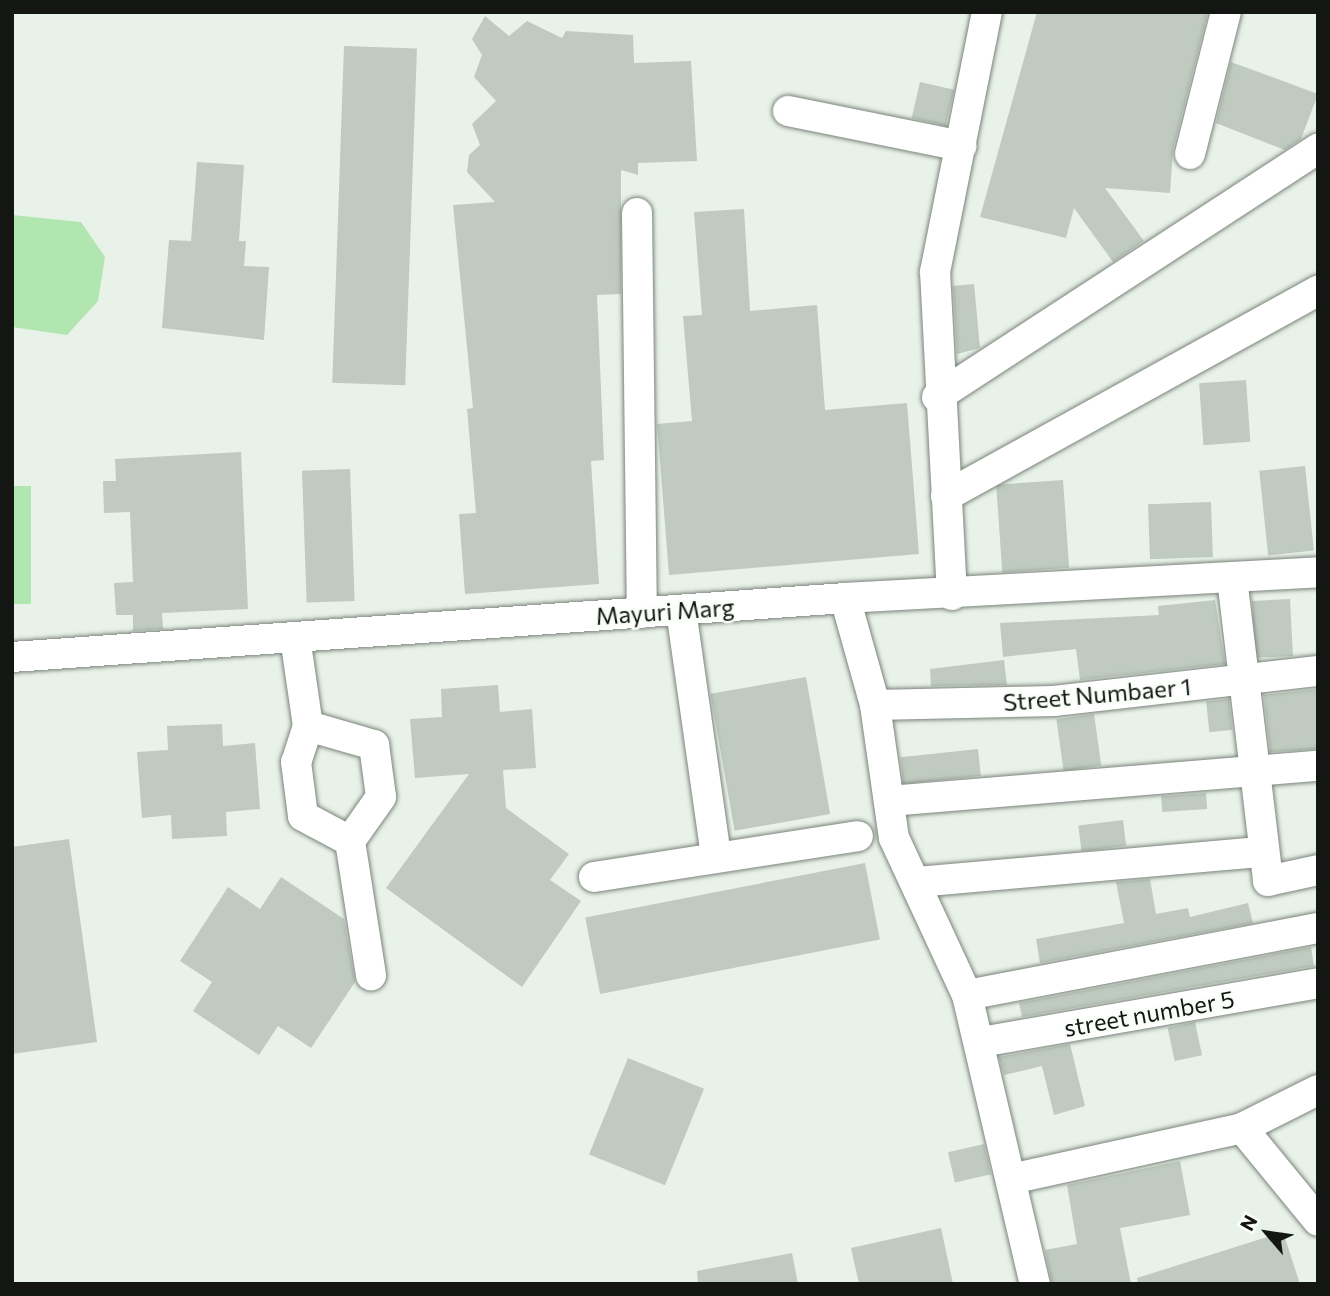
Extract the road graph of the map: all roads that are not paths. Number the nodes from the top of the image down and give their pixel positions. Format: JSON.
{"nodes":[{"id":1,"x":1226,"y":12,"type":"edge"},
{"id":2,"x":983,"y":13,"type":"edge"},
{"id":3,"x":788,"y":111,"type":"dead end"},
{"id":4,"x":961,"y":146,"type":"junction"},
{"id":5,"x":1318,"y":149,"type":"edge"},
{"id":6,"x":1189,"y":154,"type":"dead end"},
{"id":7,"x":637,"y":213,"type":"dead end"},
{"id":8,"x":1318,"y":291,"type":"edge"},
{"id":9,"x":937,"y":397,"type":"junction"},
{"id":10,"x":946,"y":496,"type":"junction"},
{"id":11,"x":1318,"y":572,"type":"edge"},
{"id":12,"x":1232,"y":578,"type":"junction"},
{"id":13,"x":952,"y":595,"type":"junction"},
{"id":14,"x":845,"y":598,"type":"junction"},
{"id":15,"x":681,"y":610,"type":"junction"},
{"id":16,"x":642,"y":613,"type":"junction"},
{"id":17,"x":295,"y":637,"type":"junction"},
{"id":18,"x":12,"y":657,"type":"edge"},
{"id":19,"x":1318,"y":671,"type":"edge"},
{"id":20,"x":1244,"y":681,"type":"junction"},
{"id":21,"x":875,"y":705,"type":"junction"},
{"id":22,"x":308,"y":726,"type":"junction"},
{"id":23,"x":1318,"y":766,"type":"edge"},
{"id":24,"x":1255,"y":770,"type":"junction"},
{"id":25,"x":889,"y":801,"type":"junction"},
{"id":26,"x":858,"y":836,"type":"dead end"},
{"id":27,"x":349,"y":841,"type":"junction"},
{"id":28,"x":1264,"y":852,"type":"junction"},
{"id":29,"x":716,"y":855,"type":"junction"},
{"id":30,"x":1318,"y":870,"type":"edge"},
{"id":31,"x":594,"y":877,"type":"dead end"},
{"id":32,"x":917,"y":881,"type":"junction"},
{"id":33,"x":1318,"y":928,"type":"edge"},
{"id":34,"x":371,"y":975,"type":"dead end"},
{"id":35,"x":1318,"y":983,"type":"edge"},
{"id":36,"x":967,"y":995,"type":"junction"},
{"id":37,"x":981,"y":1042,"type":"junction"},
{"id":38,"x":1318,"y":1090,"type":"edge"},
{"id":39,"x":1242,"y":1128,"type":"junction"},
{"id":40,"x":1011,"y":1179,"type":"junction"},
{"id":41,"x":1318,"y":1221,"type":"edge"},
{"id":42,"x":1035,"y":1284,"type":"edge"}],
"edges":[{"from":1,"to":6,"type":"street"},
{"from":2,"to":4,"type":"street"},
{"from":3,"to":4,"type":"street"},
{"from":4,"to":9,"type":"street"},
{"from":5,"to":9,"type":"street"},
{"from":7,"to":16,"type":"street"},
{"from":8,"to":10,"type":"street"},
{"from":9,"to":10,"type":"street"},
{"from":10,"to":13,"type":"street"},
{"from":11,"to":12,"type":"street","name":"Mayuri Marg"},
{"from":12,"to":13,"type":"street","name":"Mayuri Marg"},
{"from":12,"to":20,"type":"street"},
{"from":13,"to":14,"type":"street","name":"Mayuri Marg"},
{"from":14,"to":15,"type":"street","name":"Mayuri Marg"},
{"from":14,"to":21,"type":"street"},
{"from":15,"to":16,"type":"street","name":"Mayuri Marg"},
{"from":15,"to":29,"type":"street"},
{"from":16,"to":17,"type":"street","name":"Mayuri Marg"},
{"from":17,"to":18,"type":"street","name":"Mayuri Marg"},
{"from":17,"to":22,"type":"street"},
{"from":19,"to":20,"type":"street","name":"Street Numbaer 1"},
{"from":20,"to":21,"type":"street","name":"Street Numbaer 1"},
{"from":20,"to":24,"type":"street"},
{"from":21,"to":25,"type":"street"},
{"from":22,"to":27,"type":"street"},
{"from":22,"to":27,"type":"street"},
{"from":23,"to":24,"type":"street"},
{"from":24,"to":25,"type":"street"},
{"from":24,"to":28,"type":"street"},
{"from":25,"to":32,"type":"street"},
{"from":26,"to":29,"type":"street"},
{"from":27,"to":34,"type":"street"},
{"from":28,"to":30,"type":"street"},
{"from":28,"to":32,"type":"street"},
{"from":29,"to":31,"type":"street"},
{"from":32,"to":36,"type":"street"},
{"from":33,"to":36,"type":"street"},
{"from":35,"to":37,"type":"street","name":"street number 5"},
{"from":36,"to":37,"type":"street"},
{"from":37,"to":40,"type":"street"},
{"from":38,"to":39,"type":"street"},
{"from":39,"to":40,"type":"street"},
{"from":39,"to":41,"type":"street"},
{"from":40,"to":42,"type":"street"}]}
